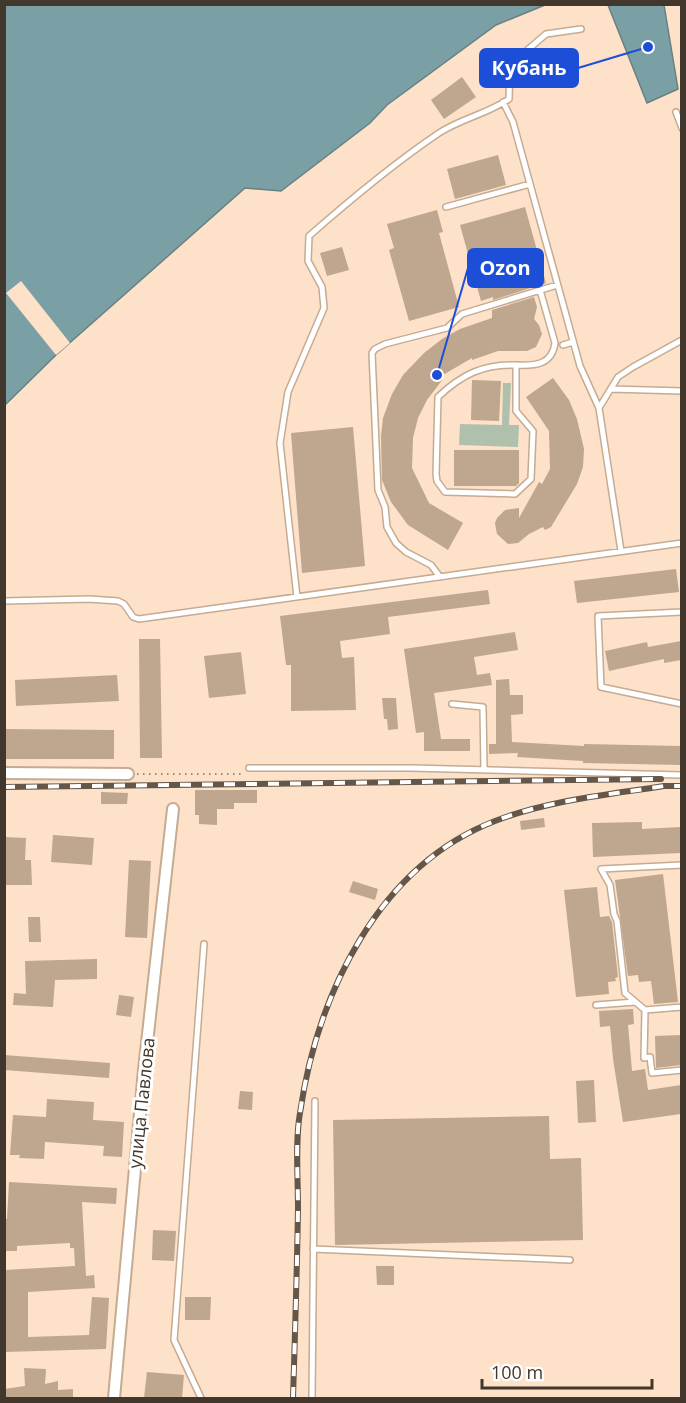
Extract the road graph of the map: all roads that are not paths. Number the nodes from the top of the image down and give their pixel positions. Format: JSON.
{"nodes":[{"id":1,"x":581,"y":29,"type":"dead end"},
{"id":2,"x":503,"y":102,"type":"junction"},
{"id":3,"x":676,"y":112,"type":"dead end"},
{"id":4,"x":681,"y":128,"type":"edge"},
{"id":5,"x":530,"y":184,"type":"junction"},
{"id":6,"x":446,"y":207,"type":"dead end"},
{"id":7,"x":557,"y":285,"type":"junction"},
{"id":8,"x":540,"y":290,"type":"junction"},
{"id":9,"x":681,"y":340,"type":"edge"},
{"id":10,"x":573,"y":342,"type":"junction"},
{"id":11,"x":563,"y":345,"type":"dead end"},
{"id":12,"x":516,"y":365,"type":"junction"},
{"id":13,"x":611,"y":388,"type":"junction"},
{"id":14,"x":681,"y":391,"type":"edge"},
{"id":15,"x":599,"y":408,"type":"junction"},
{"id":16,"x":681,"y":543,"type":"edge"},
{"id":17,"x":621,"y":551,"type":"junction"},
{"id":18,"x":440,"y":577,"type":"junction"},
{"id":19,"x":297,"y":597,"type":"junction"},
{"id":20,"x":4,"y":601,"type":"edge"},
{"id":21,"x":681,"y":612,"type":"edge"},
{"id":22,"x":452,"y":704,"type":"dead end"},
{"id":23,"x":681,"y":704,"type":"edge"},
{"id":24,"x":249,"y":768,"type":"road end"},
{"id":25,"x":484,"y":769,"type":"junction"},
{"id":26,"x":4,"y":773,"type":"edge"},
{"id":27,"x":128,"y":774,"type":"road end"},
{"id":28,"x":681,"y":775,"type":"edge"},
{"id":29,"x":173,"y":808,"type":"dead end"},
{"id":30,"x":681,"y":865,"type":"edge"},
{"id":31,"x":204,"y":944,"type":"dead end"},
{"id":32,"x":635,"y":1002,"type":"junction"},
{"id":33,"x":596,"y":1005,"type":"dead end"},
{"id":34,"x":681,"y":1007,"type":"edge"},
{"id":35,"x":645,"y":1010,"type":"junction"},
{"id":36,"x":681,"y":1070,"type":"edge"},
{"id":37,"x":315,"y":1101,"type":"dead end"},
{"id":38,"x":313,"y":1249,"type":"junction"},
{"id":39,"x":570,"y":1260,"type":"dead end"},
{"id":40,"x":114,"y":1398,"type":"edge"},
{"id":41,"x":201,"y":1398,"type":"edge"},
{"id":42,"x":312,"y":1398,"type":"edge"}],
"edges":[{"from":1,"to":2,"type":"lane"},
{"from":2,"to":5,"type":"lane"},
{"from":2,"to":19,"type":"lane"},
{"from":3,"to":4,"type":"lane"},
{"from":5,"to":6,"type":"lane"},
{"from":5,"to":7,"type":"lane"},
{"from":7,"to":8,"type":"lane"},
{"from":7,"to":10,"type":"lane"},
{"from":8,"to":12,"type":"lane"},
{"from":8,"to":18,"type":"lane"},
{"from":9,"to":13,"type":"lane"},
{"from":10,"to":11,"type":"lane"},
{"from":10,"to":15,"type":"lane"},
{"from":12,"to":12,"type":"lane"},
{"from":13,"to":14,"type":"lane"},
{"from":13,"to":15,"type":"lane"},
{"from":15,"to":17,"type":"lane"},
{"from":16,"to":17,"type":"lane"},
{"from":17,"to":18,"type":"lane"},
{"from":18,"to":19,"type":"lane"},
{"from":19,"to":20,"type":"lane"},
{"from":21,"to":23,"type":"lane"},
{"from":22,"to":25,"type":"lane"},
{"from":24,"to":25,"type":"lane"},
{"from":25,"to":28,"type":"lane"},
{"from":26,"to":27,"type":"street"},
{"from":29,"to":40,"type":"street","name":"улица Павлова"},
{"from":30,"to":32,"type":"lane"},
{"from":31,"to":41,"type":"lane"},
{"from":32,"to":33,"type":"lane"},
{"from":32,"to":35,"type":"lane"},
{"from":34,"to":35,"type":"lane"},
{"from":35,"to":36,"type":"lane"},
{"from":37,"to":38,"type":"lane"},
{"from":38,"to":39,"type":"lane"},
{"from":38,"to":42,"type":"lane"}]}
